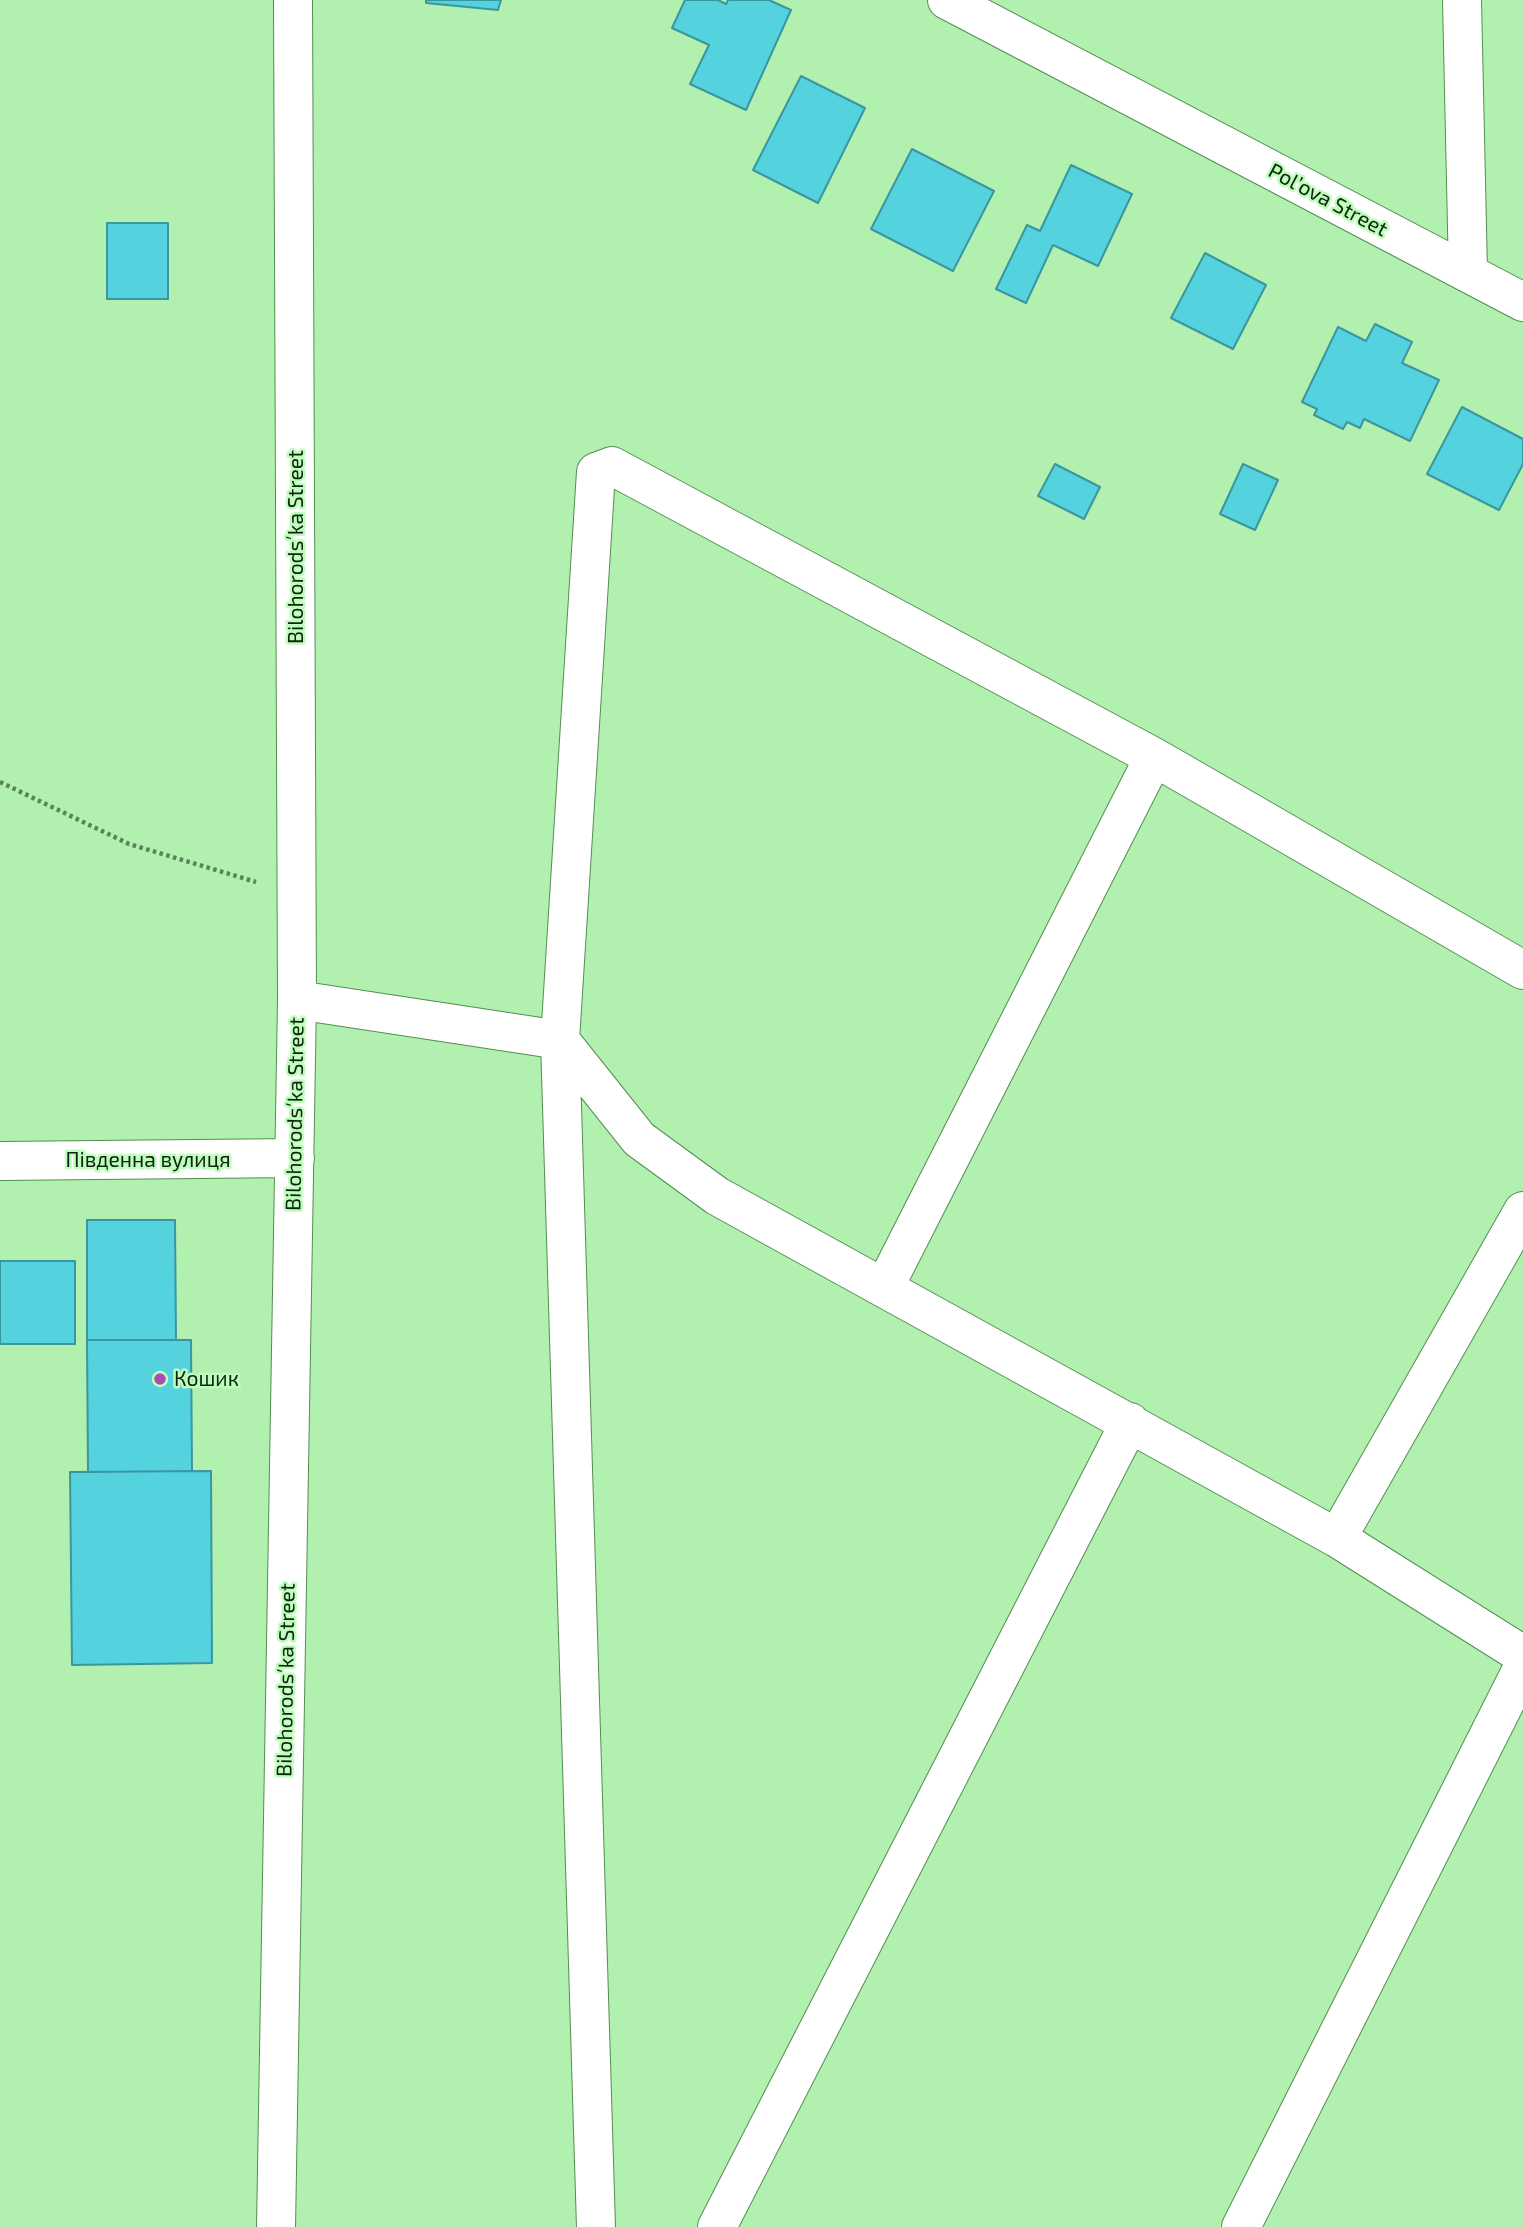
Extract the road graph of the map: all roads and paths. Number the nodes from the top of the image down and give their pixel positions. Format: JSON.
{"nodes":[{"id":1,"x":293,"y":0,"type":"edge"},
{"id":2,"x":947,"y":0,"type":"edge"},
{"id":3,"x":1462,"y":0,"type":"edge"},
{"id":4,"x":1468,"y":273,"type":"junction"},
{"id":5,"x":1523,"y":302,"type":"edge"},
{"id":6,"x":1154,"y":757,"type":"junction"},
{"id":7,"x":0,"y":782,"type":"edge"},
{"id":8,"x":298,"y":894,"type":"junction"},
{"id":9,"x":1523,"y":970,"type":"edge"},
{"id":10,"x":297,"y":1000,"type":"junction"},
{"id":11,"x":560,"y":1040,"type":"junction"},
{"id":12,"x":295,"y":1158,"type":"junction"},
{"id":13,"x":0,"y":1161,"type":"edge"},
{"id":14,"x":1523,"y":1211,"type":"edge"},
{"id":15,"x":885,"y":1286,"type":"junction"},
{"id":16,"x":1130,"y":1422,"type":"junction"},
{"id":17,"x":1337,"y":1538,"type":"junction"},
{"id":18,"x":1523,"y":1655,"type":"edge"},
{"id":19,"x":1523,"y":1667,"type":"edge"},
{"id":20,"x":276,"y":2227,"type":"edge"},
{"id":21,"x":596,"y":2227,"type":"edge"},
{"id":22,"x":716,"y":2227,"type":"edge"},
{"id":23,"x":1241,"y":2227,"type":"edge"}],
"edges":[{"from":1,"to":8,"type":"street","name":"Bilohorodsʹka Street"},
{"from":2,"to":4,"type":"street","name":"Pol’ova Street"},
{"from":3,"to":4,"type":"street"},
{"from":4,"to":5,"type":"street","name":"Pol’ova Street"},
{"from":6,"to":9,"type":"street"},
{"from":6,"to":11,"type":"street"},
{"from":6,"to":15,"type":"street"},
{"from":7,"to":8,"type":"path"},
{"from":8,"to":10,"type":"street","name":"Bilohorodsʹka Street"},
{"from":10,"to":11,"type":"street"},
{"from":10,"to":12,"type":"street","name":"Bilohorodsʹka Street"},
{"from":11,"to":15,"type":"street"},
{"from":11,"to":21,"type":"street"},
{"from":12,"to":13,"type":"street","name":"Південна вулиця"},
{"from":12,"to":20,"type":"street","name":"Bilohorodsʹka Street"},
{"from":14,"to":17,"type":"street"},
{"from":15,"to":16,"type":"street"},
{"from":16,"to":17,"type":"street"},
{"from":16,"to":22,"type":"street"},
{"from":17,"to":18,"type":"street"},
{"from":19,"to":23,"type":"street"}]}
